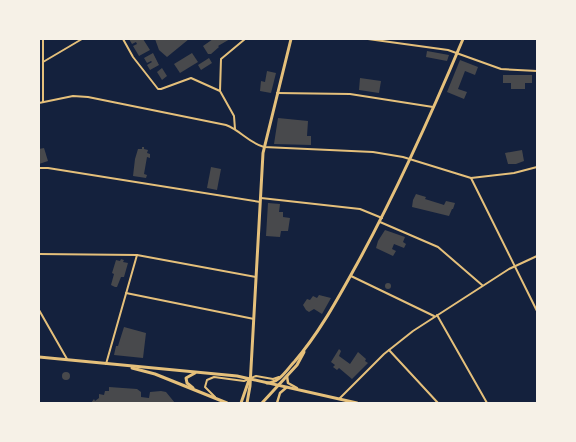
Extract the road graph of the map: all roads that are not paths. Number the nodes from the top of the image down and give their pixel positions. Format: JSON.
{"nodes":[{"id":1,"x":44,"y":39,"type":"edge"},
{"id":2,"x":82,"y":39,"type":"edge"},
{"id":3,"x":123,"y":39,"type":"edge"},
{"id":4,"x":245,"y":39,"type":"edge"},
{"id":5,"x":291,"y":39,"type":"edge"},
{"id":6,"x":368,"y":39,"type":"edge"},
{"id":7,"x":463,"y":39,"type":"edge"},
{"id":8,"x":457,"y":53,"type":"junction"},
{"id":9,"x":43,"y":62,"type":"junction"},
{"id":10,"x":537,"y":71,"type":"edge"},
{"id":11,"x":220,"y":91,"type":"junction"},
{"id":12,"x":277,"y":93,"type":"junction"},
{"id":13,"x":43,"y":102,"type":"junction"},
{"id":14,"x":39,"y":103,"type":"edge"},
{"id":15,"x":433,"y":107,"type":"junction"},
{"id":16,"x":235,"y":129,"type":"junction"},
{"id":17,"x":264,"y":147,"type":"junction"},
{"id":18,"x":410,"y":160,"type":"junction"},
{"id":19,"x":537,"y":166,"type":"edge"},
{"id":20,"x":39,"y":168,"type":"edge"},
{"id":21,"x":471,"y":178,"type":"junction"},
{"id":22,"x":260,"y":198,"type":"junction"},
{"id":23,"x":260,"y":202,"type":"junction"},
{"id":24,"x":381,"y":220,"type":"junction"},
{"id":25,"x":39,"y":254,"type":"edge"},
{"id":26,"x":137,"y":256,"type":"junction"},
{"id":27,"x":537,"y":256,"type":"edge"},
{"id":28,"x":514,"y":266,"type":"junction"},
{"id":29,"x":350,"y":276,"type":"junction"},
{"id":30,"x":256,"y":277,"type":"junction"},
{"id":31,"x":482,"y":285,"type":"junction"},
{"id":32,"x":126,"y":293,"type":"junction"},
{"id":33,"x":39,"y":310,"type":"edge"},
{"id":34,"x":537,"y":311,"type":"edge"},
{"id":35,"x":436,"y":315,"type":"junction"},
{"id":36,"x":254,"y":319,"type":"junction"},
{"id":37,"x":308,"y":346,"type":"junction"},
{"id":38,"x":389,"y":350,"type":"junction"},
{"id":39,"x":39,"y":357,"type":"edge"},
{"id":40,"x":68,"y":360,"type":"junction"},
{"id":41,"x":106,"y":364,"type":"junction"},
{"id":42,"x":129,"y":367,"type":"junction"},
{"id":43,"x":198,"y":372,"type":"junction"},
{"id":44,"x":283,"y":375,"type":"junction"},
{"id":45,"x":287,"y":376,"type":"junction"},
{"id":46,"x":250,"y":379,"type":"junction"},
{"id":47,"x":267,"y":383,"type":"junction"},
{"id":48,"x":279,"y":385,"type":"junction"},
{"id":49,"x":290,"y":387,"type":"junction"},
{"id":50,"x":297,"y":388,"type":"junction"},
{"id":51,"x":198,"y":391,"type":"junction"},
{"id":52,"x":216,"y":398,"type":"junction"},
{"id":53,"x":339,"y":399,"type":"junction"},
{"id":54,"x":227,"y":403,"type":"edge"},
{"id":55,"x":241,"y":403,"type":"edge"},
{"id":56,"x":247,"y":403,"type":"edge"},
{"id":57,"x":262,"y":403,"type":"edge"},
{"id":58,"x":277,"y":403,"type":"edge"},
{"id":59,"x":357,"y":403,"type":"edge"},
{"id":60,"x":438,"y":403,"type":"edge"},
{"id":61,"x":487,"y":403,"type":"edge"}],
"edges":[{"from":1,"to":9,"type":"street"},
{"from":2,"to":9,"type":"street"},
{"from":3,"to":11,"type":"street"},
{"from":4,"to":11,"type":"street"},
{"from":5,"to":12,"type":"main road"},
{"from":6,"to":8,"type":"street"},
{"from":7,"to":8,"type":"main road"},
{"from":8,"to":10,"type":"street"},
{"from":8,"to":15,"type":"main road"},
{"from":9,"to":13,"type":"street"},
{"from":11,"to":16,"type":"street"},
{"from":12,"to":15,"type":"street"},
{"from":12,"to":17,"type":"main road"},
{"from":13,"to":14,"type":"street"},
{"from":13,"to":16,"type":"street"},
{"from":15,"to":18,"type":"main road"},
{"from":16,"to":17,"type":"street"},
{"from":17,"to":18,"type":"street"},
{"from":17,"to":22,"type":"main road"},
{"from":18,"to":21,"type":"street"},
{"from":18,"to":24,"type":"main road"},
{"from":19,"to":21,"type":"street"},
{"from":20,"to":23,"type":"street"},
{"from":21,"to":28,"type":"street"},
{"from":22,"to":23,"type":"main road"},
{"from":22,"to":24,"type":"street"},
{"from":23,"to":30,"type":"main road"},
{"from":24,"to":29,"type":"main road"},
{"from":24,"to":31,"type":"street"},
{"from":25,"to":26,"type":"street"},
{"from":26,"to":30,"type":"street"},
{"from":26,"to":32,"type":"street"},
{"from":27,"to":28,"type":"street"},
{"from":28,"to":31,"type":"street"},
{"from":28,"to":34,"type":"street"},
{"from":29,"to":35,"type":"street"},
{"from":29,"to":37,"type":"main road"},
{"from":30,"to":36,"type":"main road"},
{"from":31,"to":35,"type":"street"},
{"from":32,"to":36,"type":"street"},
{"from":32,"to":41,"type":"street"},
{"from":33,"to":40,"type":"street"},
{"from":35,"to":38,"type":"street"},
{"from":35,"to":61,"type":"street"},
{"from":36,"to":46,"type":"main road"},
{"from":37,"to":44,"type":"main road"},
{"from":37,"to":45,"type":"main road"},
{"from":38,"to":53,"type":"street"},
{"from":38,"to":60,"type":"street"},
{"from":39,"to":40,"type":"main road"},
{"from":40,"to":41,"type":"main road"},
{"from":41,"to":42,"type":"main road"},
{"from":42,"to":43,"type":"main road"},
{"from":42,"to":51,"type":"main road"},
{"from":43,"to":46,"type":"main road"},
{"from":43,"to":51,"type":"main road"},
{"from":44,"to":46,"type":"street"},
{"from":44,"to":47,"type":"main road"},
{"from":45,"to":48,"type":"main road"},
{"from":45,"to":50,"type":"street"},
{"from":46,"to":47,"type":"main road"},
{"from":46,"to":52,"type":"street"},
{"from":46,"to":55,"type":"main road"},
{"from":46,"to":56,"type":"main road"},
{"from":47,"to":48,"type":"main road"},
{"from":48,"to":49,"type":"main road"},
{"from":48,"to":57,"type":"main road"},
{"from":49,"to":50,"type":"main road"},
{"from":49,"to":58,"type":"street"},
{"from":50,"to":53,"type":"main road"},
{"from":51,"to":52,"type":"main road"},
{"from":52,"to":54,"type":"main road"},
{"from":53,"to":59,"type":"main road"}]}
